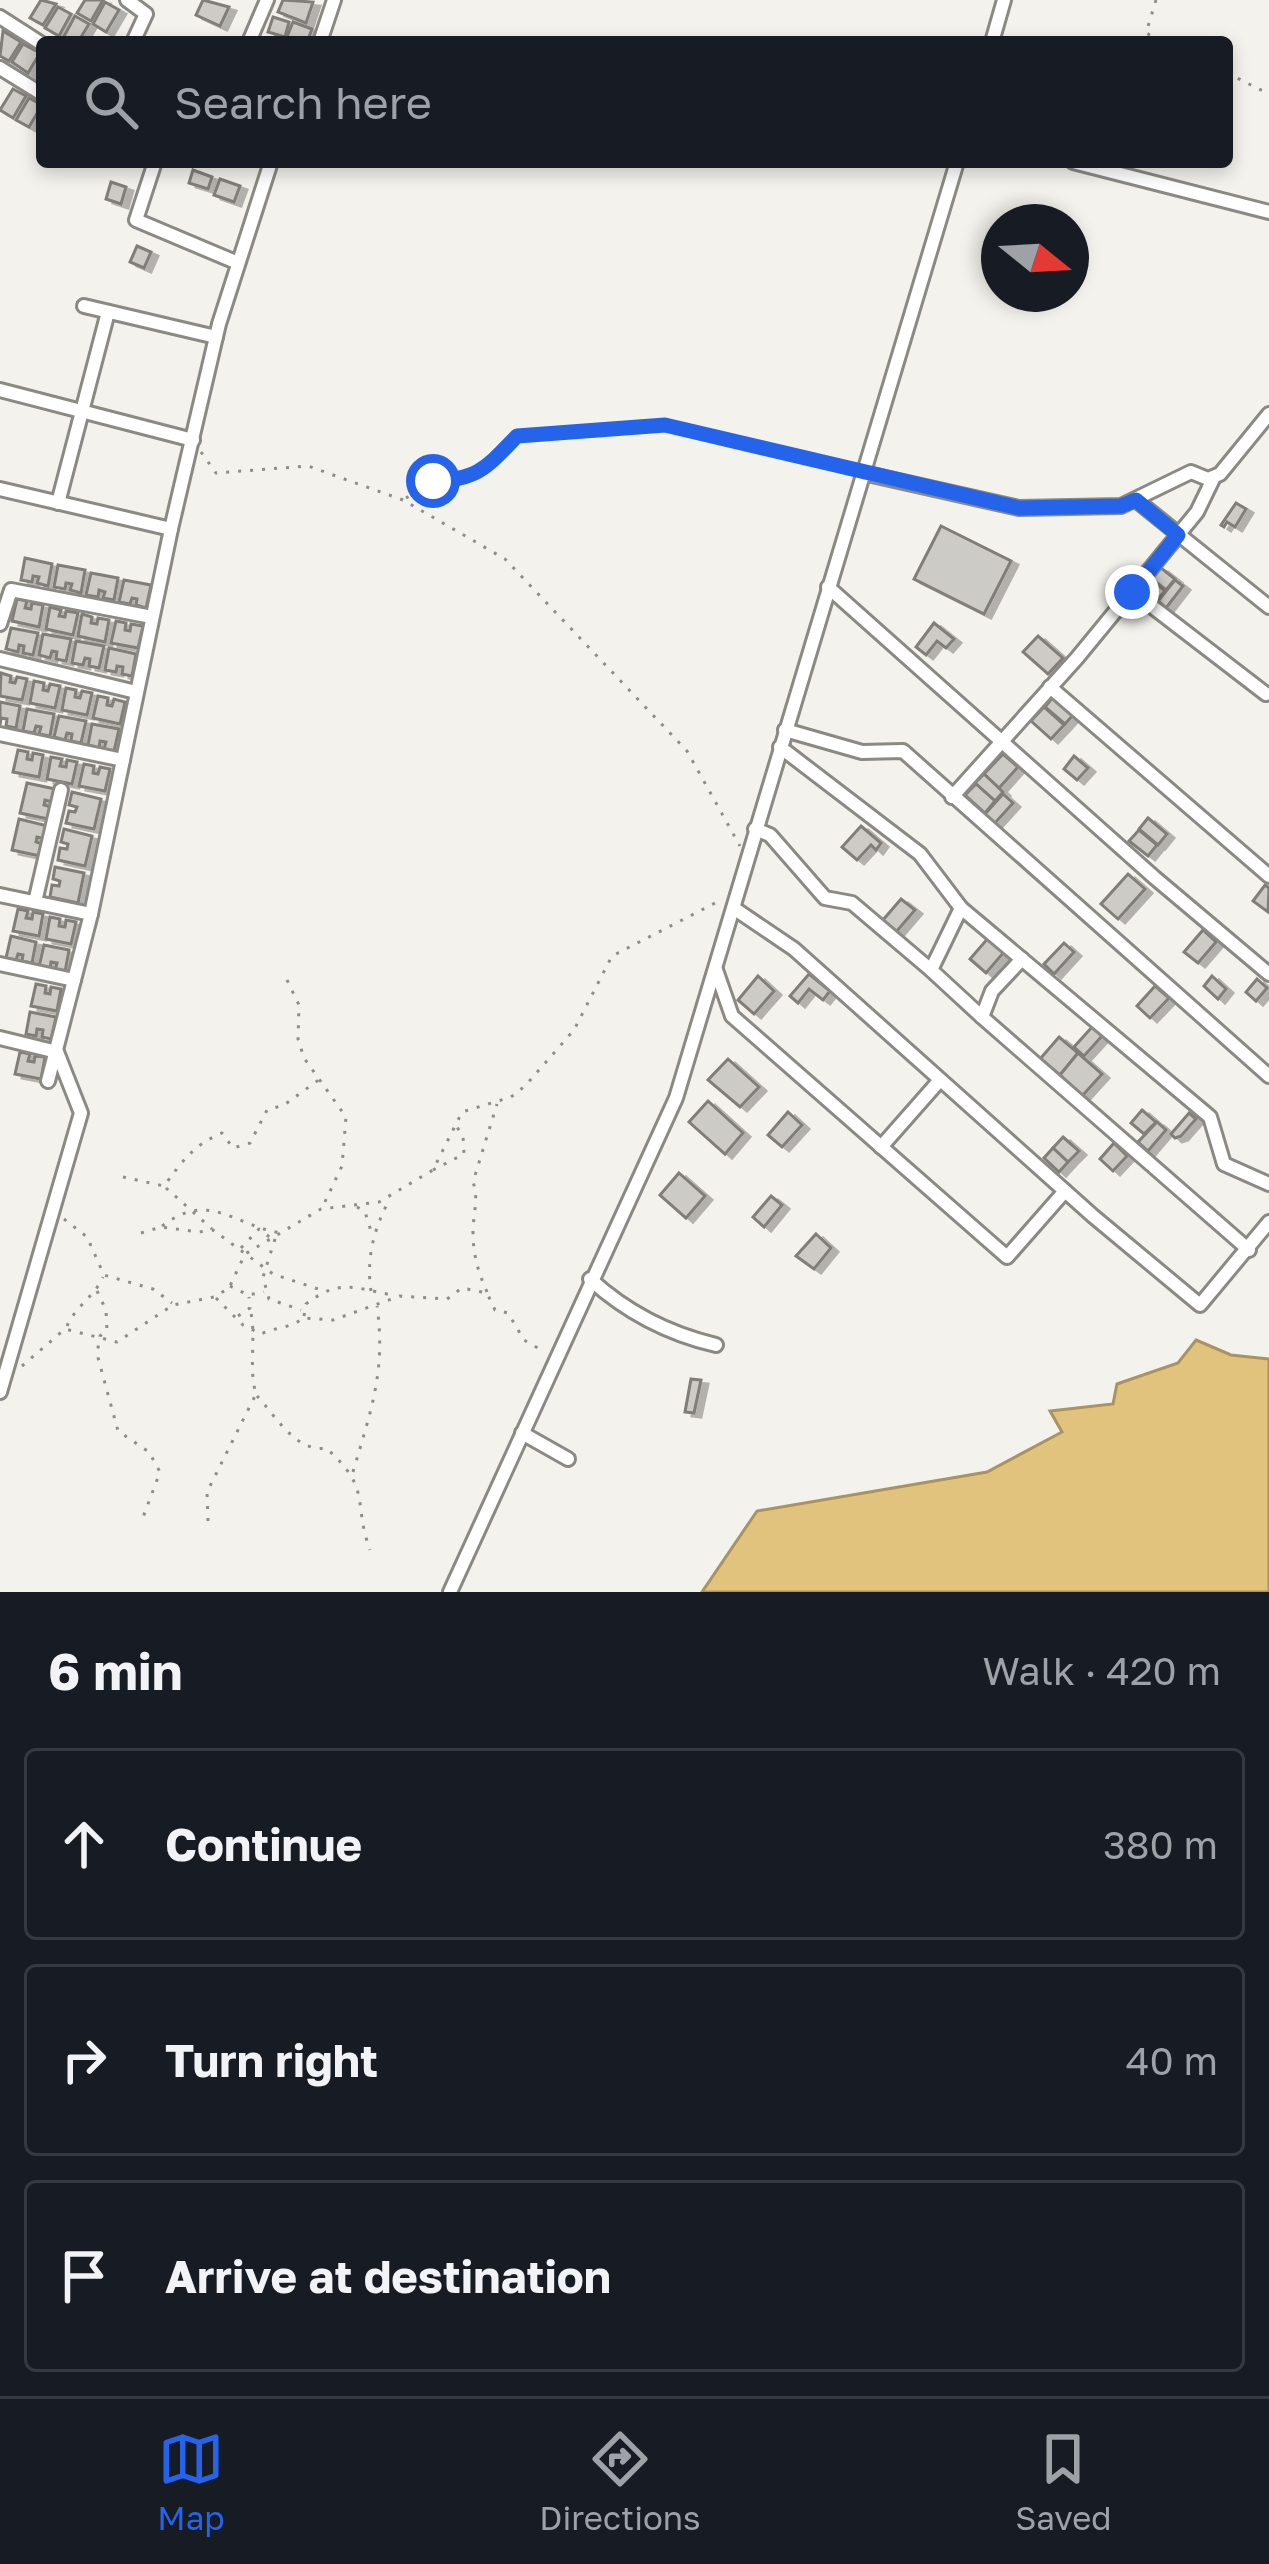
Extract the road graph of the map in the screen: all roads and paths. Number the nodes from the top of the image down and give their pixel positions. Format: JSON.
{"nodes":[{"id":1,"x":127,"y":0,"type":"edge"},
{"id":2,"x":268,"y":0,"type":"edge"},
{"id":3,"x":334,"y":0,"type":"edge"},
{"id":4,"x":1004,"y":0,"type":"edge"},
{"id":5,"x":1156,"y":0,"type":"edge"},
{"id":6,"x":0,"y":19,"type":"edge"},
{"id":7,"x":136,"y":36,"type":"edge"},
{"id":8,"x":252,"y":36,"type":"edge"},
{"id":9,"x":322,"y":36,"type":"edge"},
{"id":10,"x":994,"y":36,"type":"edge"},
{"id":11,"x":1152,"y":36,"type":"edge"},
{"id":12,"x":36,"y":40,"type":"edge"},
{"id":13,"x":0,"y":68,"type":"edge"},
{"id":14,"x":1233,"y":76,"type":"edge"},
{"id":15,"x":36,"y":90,"type":"edge"},
{"id":16,"x":1268,"y":92,"type":"edge"},
{"id":17,"x":153,"y":168,"type":"edge"},
{"id":18,"x":269,"y":168,"type":"edge"},
{"id":19,"x":955,"y":168,"type":"edge"},
{"id":20,"x":1097,"y":168,"type":"edge"},
{"id":21,"x":1269,"y":212,"type":"edge"},
{"id":22,"x":238,"y":263,"type":"junction"},
{"id":23,"x":84,"y":306,"type":"dead end"},
{"id":24,"x":108,"y":312,"type":"junction"},
{"id":25,"x":216,"y":338,"type":"junction"},
{"id":26,"x":0,"y":390,"type":"edge"},
{"id":27,"x":82,"y":410,"type":"junction"},
{"id":28,"x":1269,"y":414,"type":"edge"},
{"id":29,"x":193,"y":440,"type":"junction"},
{"id":30,"x":863,"y":473,"type":"junction"},
{"id":31,"x":1214,"y":476,"type":"junction"},
{"id":32,"x":0,"y":489,"type":"edge"},
{"id":33,"x":403,"y":500,"type":"junction"},
{"id":34,"x":1136,"y":500,"type":"junction"},
{"id":35,"x":58,"y":503,"type":"junction"},
{"id":36,"x":171,"y":529,"type":"junction"},
{"id":37,"x":1178,"y":535,"type":"junction"},
{"id":38,"x":828,"y":587,"type":"junction"},
{"id":39,"x":1132,"y":592,"type":"junction"},
{"id":40,"x":1269,"y":607,"type":"edge"},
{"id":41,"x":152,"y":617,"type":"junction"},
{"id":42,"x":0,"y":624,"type":"edge"},
{"id":43,"x":0,"y":659,"type":"edge"},
{"id":44,"x":1050,"y":687,"type":"junction"},
{"id":45,"x":136,"y":692,"type":"junction"},
{"id":46,"x":1266,"y":694,"type":"edge"},
{"id":47,"x":785,"y":730,"type":"junction"},
{"id":48,"x":0,"y":734,"type":"edge"},
{"id":49,"x":1002,"y":739,"type":"junction"},
{"id":50,"x":780,"y":747,"type":"junction"},
{"id":51,"x":123,"y":760,"type":"junction"},
{"id":52,"x":61,"y":790,"type":"dead end"},
{"id":53,"x":952,"y":797,"type":"junction"},
{"id":54,"x":755,"y":829,"type":"junction"},
{"id":55,"x":746,"y":859,"type":"junction"},
{"id":56,"x":1269,"y":876,"type":"edge"},
{"id":57,"x":740,"y":890,"type":"junction"},
{"id":58,"x":0,"y":895,"type":"edge"},
{"id":59,"x":35,"y":902,"type":"junction"},
{"id":60,"x":735,"y":908,"type":"junction"},
{"id":61,"x":962,"y":908,"type":"junction"},
{"id":62,"x":91,"y":914,"type":"junction"},
{"id":63,"x":1022,"y":959,"type":"junction"},
{"id":64,"x":0,"y":964,"type":"edge"},
{"id":65,"x":715,"y":966,"type":"junction"},
{"id":66,"x":931,"y":970,"type":"junction"},
{"id":67,"x":1269,"y":974,"type":"edge"},
{"id":68,"x":74,"y":980,"type":"junction"},
{"id":69,"x":287,"y":980,"type":"dead end"},
{"id":70,"x":982,"y":1017,"type":"junction"},
{"id":71,"x":0,"y":1038,"type":"edge"},
{"id":72,"x":57,"y":1052,"type":"junction"},
{"id":73,"x":1269,"y":1076,"type":"edge"},
{"id":74,"x":320,"y":1079,"type":"junction"},
{"id":75,"x":940,"y":1080,"type":"junction"},
{"id":76,"x":49,"y":1081,"type":"dead end"},
{"id":77,"x":497,"y":1103,"type":"junction"},
{"id":78,"x":454,"y":1122,"type":"junction"},
{"id":79,"x":881,"y":1147,"type":"junction"},
{"id":80,"x":433,"y":1170,"type":"junction"},
{"id":81,"x":123,"y":1177,"type":"dead end"},
{"id":82,"x":1269,"y":1184,"type":"edge"},
{"id":83,"x":164,"y":1186,"type":"junction"},
{"id":84,"x":1065,"y":1191,"type":"junction"},
{"id":85,"x":57,"y":1195,"type":"junction"},
{"id":86,"x":391,"y":1197,"type":"junction"},
{"id":87,"x":356,"y":1206,"type":"junction"},
{"id":88,"x":321,"y":1209,"type":"junction"},
{"id":89,"x":195,"y":1211,"type":"junction"},
{"id":90,"x":1269,"y":1222,"type":"edge"},
{"id":91,"x":160,"y":1227,"type":"junction"},
{"id":92,"x":259,"y":1229,"type":"junction"},
{"id":93,"x":213,"y":1230,"type":"junction"},
{"id":94,"x":141,"y":1233,"type":"dead end"},
{"id":95,"x":282,"y":1234,"type":"junction"},
{"id":96,"x":374,"y":1238,"type":"junction"},
{"id":97,"x":274,"y":1239,"type":"junction"},
{"id":98,"x":1249,"y":1250,"type":"junction"},
{"id":99,"x":242,"y":1252,"type":"junction"},
{"id":100,"x":264,"y":1268,"type":"junction"},
{"id":101,"x":104,"y":1276,"type":"junction"},
{"id":102,"x":590,"y":1279,"type":"junction"},
{"id":103,"x":230,"y":1286,"type":"junction"},
{"id":104,"x":97,"y":1291,"type":"junction"},
{"id":105,"x":266,"y":1291,"type":"junction"},
{"id":106,"x":324,"y":1291,"type":"junction"},
{"id":107,"x":371,"y":1291,"type":"junction"},
{"id":108,"x":487,"y":1293,"type":"junction"},
{"id":109,"x":248,"y":1295,"type":"junction"},
{"id":110,"x":400,"y":1296,"type":"junction"},
{"id":111,"x":214,"y":1297,"type":"junction"},
{"id":112,"x":377,"y":1304,"type":"junction"},
{"id":113,"x":173,"y":1305,"type":"junction"},
{"id":114,"x":250,"y":1308,"type":"junction"},
{"id":115,"x":305,"y":1308,"type":"junction"},
{"id":116,"x":238,"y":1316,"type":"junction"},
{"id":117,"x":303,"y":1318,"type":"junction"},
{"id":118,"x":65,"y":1329,"type":"junction"},
{"id":119,"x":253,"y":1331,"type":"junction"},
{"id":120,"x":100,"y":1340,"type":"junction"},
{"id":121,"x":716,"y":1345,"type":"dead end"},
{"id":122,"x":556,"y":1358,"type":"junction"},
{"id":123,"x":2,"y":1387,"type":"edge"},
{"id":124,"x":256,"y":1394,"type":"junction"},
{"id":125,"x":522,"y":1433,"type":"junction"},
{"id":126,"x":568,"y":1459,"type":"dead end"},
{"id":127,"x":352,"y":1476,"type":"junction"},
{"id":128,"x":142,"y":1520,"type":"dead end"},
{"id":129,"x":208,"y":1521,"type":"dead end"},
{"id":130,"x":370,"y":1550,"type":"dead end"},
{"id":131,"x":451,"y":1592,"type":"edge"}],
"edges":[{"from":1,"to":7,"type":"street"},
{"from":2,"to":8,"type":"street"},
{"from":3,"to":9,"type":"street"},
{"from":4,"to":10,"type":"street"},
{"from":5,"to":11,"type":"path"},
{"from":6,"to":12,"type":"street"},
{"from":13,"to":15,"type":"street"},
{"from":14,"to":16,"type":"path"},
{"from":17,"to":22,"type":"street"},
{"from":18,"to":22,"type":"street"},
{"from":19,"to":30,"type":"street"},
{"from":20,"to":21,"type":"street"},
{"from":22,"to":25,"type":"street"},
{"from":23,"to":24,"type":"street"},
{"from":24,"to":25,"type":"street"},
{"from":24,"to":27,"type":"street"},
{"from":25,"to":29,"type":"street"},
{"from":26,"to":27,"type":"street"},
{"from":27,"to":29,"type":"street"},
{"from":27,"to":35,"type":"street"},
{"from":28,"to":31,"type":"street"},
{"from":29,"to":33,"type":"path"},
{"from":29,"to":36,"type":"street"},
{"from":30,"to":33,"type":"path"},
{"from":30,"to":34,"type":"street"},
{"from":30,"to":38,"type":"street"},
{"from":31,"to":34,"type":"street"},
{"from":31,"to":37,"type":"street"},
{"from":32,"to":35,"type":"street"},
{"from":33,"to":55,"type":"path"},
{"from":34,"to":37,"type":"street"},
{"from":35,"to":36,"type":"street"},
{"from":36,"to":41,"type":"street"},
{"from":37,"to":39,"type":"street"},
{"from":37,"to":40,"type":"street"},
{"from":38,"to":47,"type":"street"},
{"from":38,"to":49,"type":"street"},
{"from":39,"to":44,"type":"street"},
{"from":39,"to":46,"type":"street"},
{"from":41,"to":42,"type":"street"},
{"from":41,"to":45,"type":"street"},
{"from":43,"to":45,"type":"street"},
{"from":44,"to":49,"type":"street"},
{"from":44,"to":56,"type":"street"},
{"from":45,"to":51,"type":"street"},
{"from":47,"to":50,"type":"street"},
{"from":47,"to":53,"type":"street"},
{"from":48,"to":51,"type":"street"},
{"from":49,"to":53,"type":"street"},
{"from":49,"to":67,"type":"street"},
{"from":50,"to":54,"type":"street"},
{"from":50,"to":61,"type":"street"},
{"from":51,"to":62,"type":"street"},
{"from":52,"to":59,"type":"street"},
{"from":53,"to":73,"type":"street"},
{"from":54,"to":55,"type":"street"},
{"from":54,"to":66,"type":"street"},
{"from":55,"to":57,"type":"street"},
{"from":57,"to":60,"type":"street"},
{"from":57,"to":77,"type":"path"},
{"from":58,"to":59,"type":"street"},
{"from":59,"to":62,"type":"street"},
{"from":60,"to":65,"type":"street"},
{"from":60,"to":75,"type":"street"},
{"from":61,"to":63,"type":"street"},
{"from":61,"to":66,"type":"street"},
{"from":62,"to":68,"type":"street"},
{"from":63,"to":70,"type":"street"},
{"from":63,"to":82,"type":"street"},
{"from":64,"to":68,"type":"street"},
{"from":65,"to":79,"type":"street"},
{"from":65,"to":102,"type":"street"},
{"from":66,"to":70,"type":"street"},
{"from":68,"to":72,"type":"street"},
{"from":69,"to":74,"type":"path"},
{"from":70,"to":98,"type":"street"},
{"from":71,"to":72,"type":"street"},
{"from":72,"to":76,"type":"street"},
{"from":72,"to":85,"type":"street"},
{"from":74,"to":83,"type":"path"},
{"from":74,"to":88,"type":"path"},
{"from":75,"to":79,"type":"street"},
{"from":75,"to":84,"type":"street"},
{"from":77,"to":78,"type":"path"},
{"from":77,"to":108,"type":"path"},
{"from":78,"to":80,"type":"path"},
{"from":78,"to":80,"type":"path"},
{"from":79,"to":84,"type":"street"},
{"from":80,"to":86,"type":"path"},
{"from":81,"to":83,"type":"path"},
{"from":83,"to":89,"type":"path"},
{"from":84,"to":98,"type":"street"},
{"from":85,"to":101,"type":"path"},
{"from":85,"to":123,"type":"street"},
{"from":86,"to":87,"type":"path"},
{"from":86,"to":96,"type":"path"},
{"from":87,"to":88,"type":"path"},
{"from":87,"to":96,"type":"path"},
{"from":88,"to":95,"type":"path"},
{"from":89,"to":91,"type":"path"},
{"from":89,"to":92,"type":"path"},
{"from":89,"to":93,"type":"path"},
{"from":90,"to":98,"type":"street"},
{"from":91,"to":93,"type":"path"},
{"from":91,"to":94,"type":"path"},
{"from":92,"to":95,"type":"path"},
{"from":92,"to":97,"type":"path"},
{"from":92,"to":99,"type":"path"},
{"from":93,"to":99,"type":"path"},
{"from":95,"to":97,"type":"path"},
{"from":96,"to":107,"type":"path"},
{"from":97,"to":99,"type":"path"},
{"from":97,"to":100,"type":"path"},
{"from":99,"to":100,"type":"path"},
{"from":99,"to":103,"type":"path"},
{"from":100,"to":105,"type":"path"},
{"from":100,"to":106,"type":"path"},
{"from":101,"to":104,"type":"path"},
{"from":101,"to":113,"type":"path"},
{"from":102,"to":121,"type":"street"},
{"from":102,"to":122,"type":"street"},
{"from":103,"to":109,"type":"path"},
{"from":103,"to":111,"type":"path"},
{"from":104,"to":118,"type":"path"},
{"from":104,"to":120,"type":"path"},
{"from":105,"to":109,"type":"path"},
{"from":105,"to":115,"type":"path"},
{"from":106,"to":107,"type":"path"},
{"from":106,"to":115,"type":"path"},
{"from":107,"to":110,"type":"path"},
{"from":108,"to":110,"type":"path"},
{"from":108,"to":122,"type":"path"},
{"from":109,"to":114,"type":"path"},
{"from":110,"to":112,"type":"path"},
{"from":111,"to":113,"type":"path"},
{"from":111,"to":116,"type":"path"},
{"from":112,"to":117,"type":"path"},
{"from":112,"to":127,"type":"path"},
{"from":113,"to":120,"type":"path"},
{"from":114,"to":116,"type":"path"},
{"from":114,"to":119,"type":"path"},
{"from":115,"to":117,"type":"path"},
{"from":116,"to":119,"type":"path"},
{"from":117,"to":119,"type":"path"},
{"from":118,"to":120,"type":"path"},
{"from":118,"to":123,"type":"path"},
{"from":119,"to":124,"type":"path"},
{"from":120,"to":128,"type":"path"},
{"from":122,"to":125,"type":"street"},
{"from":124,"to":127,"type":"path"},
{"from":124,"to":129,"type":"path"},
{"from":125,"to":126,"type":"street"},
{"from":125,"to":131,"type":"street"},
{"from":127,"to":130,"type":"path"}]}
